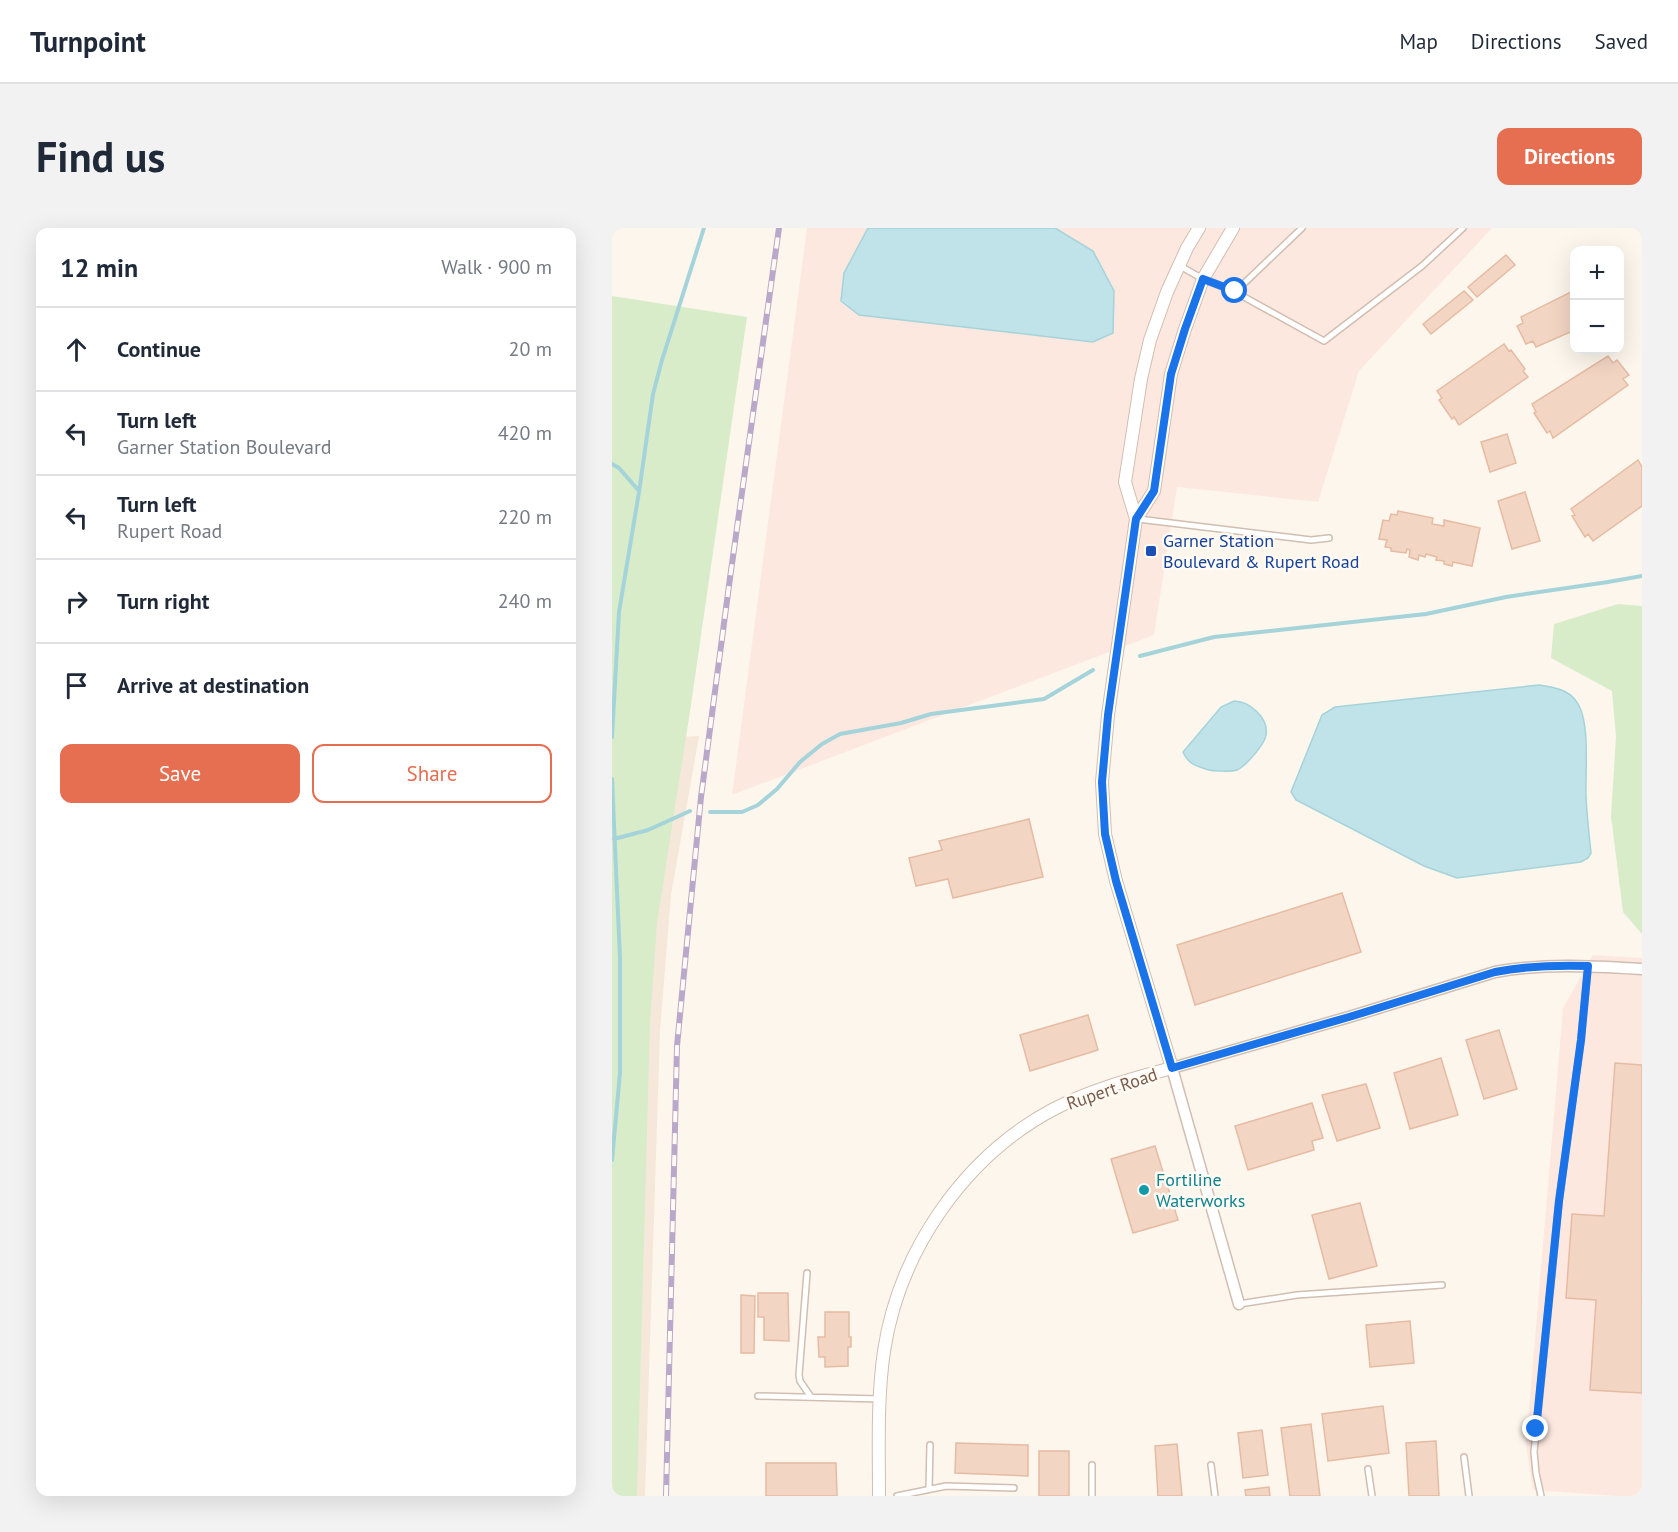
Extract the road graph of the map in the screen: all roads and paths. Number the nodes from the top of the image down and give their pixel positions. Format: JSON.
{"nodes":[{"id":1,"x":1199,"y":228,"type":"edge"},
{"id":2,"x":1233,"y":228,"type":"edge"},
{"id":3,"x":1302,"y":228,"type":"edge"},
{"id":4,"x":1463,"y":228,"type":"edge"},
{"id":5,"x":1178,"y":266,"type":"junction"},
{"id":6,"x":1203,"y":279,"type":"junction"},
{"id":7,"x":1235,"y":291,"type":"junction"},
{"id":8,"x":1136,"y":519,"type":"junction"},
{"id":9,"x":1329,"y":538,"type":"dead end"},
{"id":10,"x":1588,"y":966,"type":"junction"},
{"id":11,"x":1642,"y":969,"type":"edge"},
{"id":12,"x":1172,"y":1068,"type":"junction"},
{"id":13,"x":807,"y":1274,"type":"dead end"},
{"id":14,"x":1442,"y":1285,"type":"dead end"},
{"id":15,"x":1239,"y":1304,"type":"joint"},
{"id":16,"x":758,"y":1396,"type":"dead end"},
{"id":17,"x":811,"y":1397,"type":"junction"},
{"id":18,"x":880,"y":1399,"type":"junction"},
{"id":19,"x":930,"y":1445,"type":"dead end"},
{"id":20,"x":1464,"y":1457,"type":"dead end"},
{"id":21,"x":1092,"y":1465,"type":"dead end"},
{"id":22,"x":1211,"y":1465,"type":"dead end"},
{"id":23,"x":1368,"y":1469,"type":"dead end"},
{"id":24,"x":1014,"y":1488,"type":"dead end"},
{"id":25,"x":929,"y":1489,"type":"junction"},
{"id":26,"x":879,"y":1496,"type":"edge"},
{"id":27,"x":897,"y":1496,"type":"edge"},
{"id":28,"x":1092,"y":1496,"type":"edge"},
{"id":29,"x":1215,"y":1496,"type":"edge"},
{"id":30,"x":1372,"y":1496,"type":"edge"},
{"id":31,"x":1469,"y":1496,"type":"edge"},
{"id":32,"x":1542,"y":1496,"type":"edge"}],
"edges":[{"from":1,"to":5,"type":"street"},
{"from":2,"to":6,"type":"street"},
{"from":3,"to":7,"type":"lane"},
{"from":4,"to":7,"type":"lane"},
{"from":5,"to":6,"type":"lane"},
{"from":5,"to":8,"type":"street"},
{"from":6,"to":7,"type":"lane"},
{"from":6,"to":8,"type":"street"},
{"from":8,"to":9,"type":"lane"},
{"from":8,"to":12,"type":"street"},
{"from":10,"to":11,"type":"street","name":"Rupert Road"},
{"from":10,"to":12,"type":"street","name":"Rupert Road"},
{"from":10,"to":32,"type":"lane"},
{"from":12,"to":15,"type":"street"},
{"from":12,"to":18,"type":"street","name":"Rupert Road"},
{"from":13,"to":17,"type":"lane"},
{"from":14,"to":15,"type":"lane"},
{"from":16,"to":17,"type":"lane"},
{"from":17,"to":18,"type":"lane"},
{"from":18,"to":26,"type":"street","name":"Rupert Road"},
{"from":19,"to":25,"type":"lane"},
{"from":20,"to":31,"type":"lane"},
{"from":21,"to":28,"type":"lane"},
{"from":22,"to":29,"type":"lane"},
{"from":23,"to":30,"type":"lane"},
{"from":24,"to":25,"type":"lane"},
{"from":25,"to":27,"type":"lane"}]}
